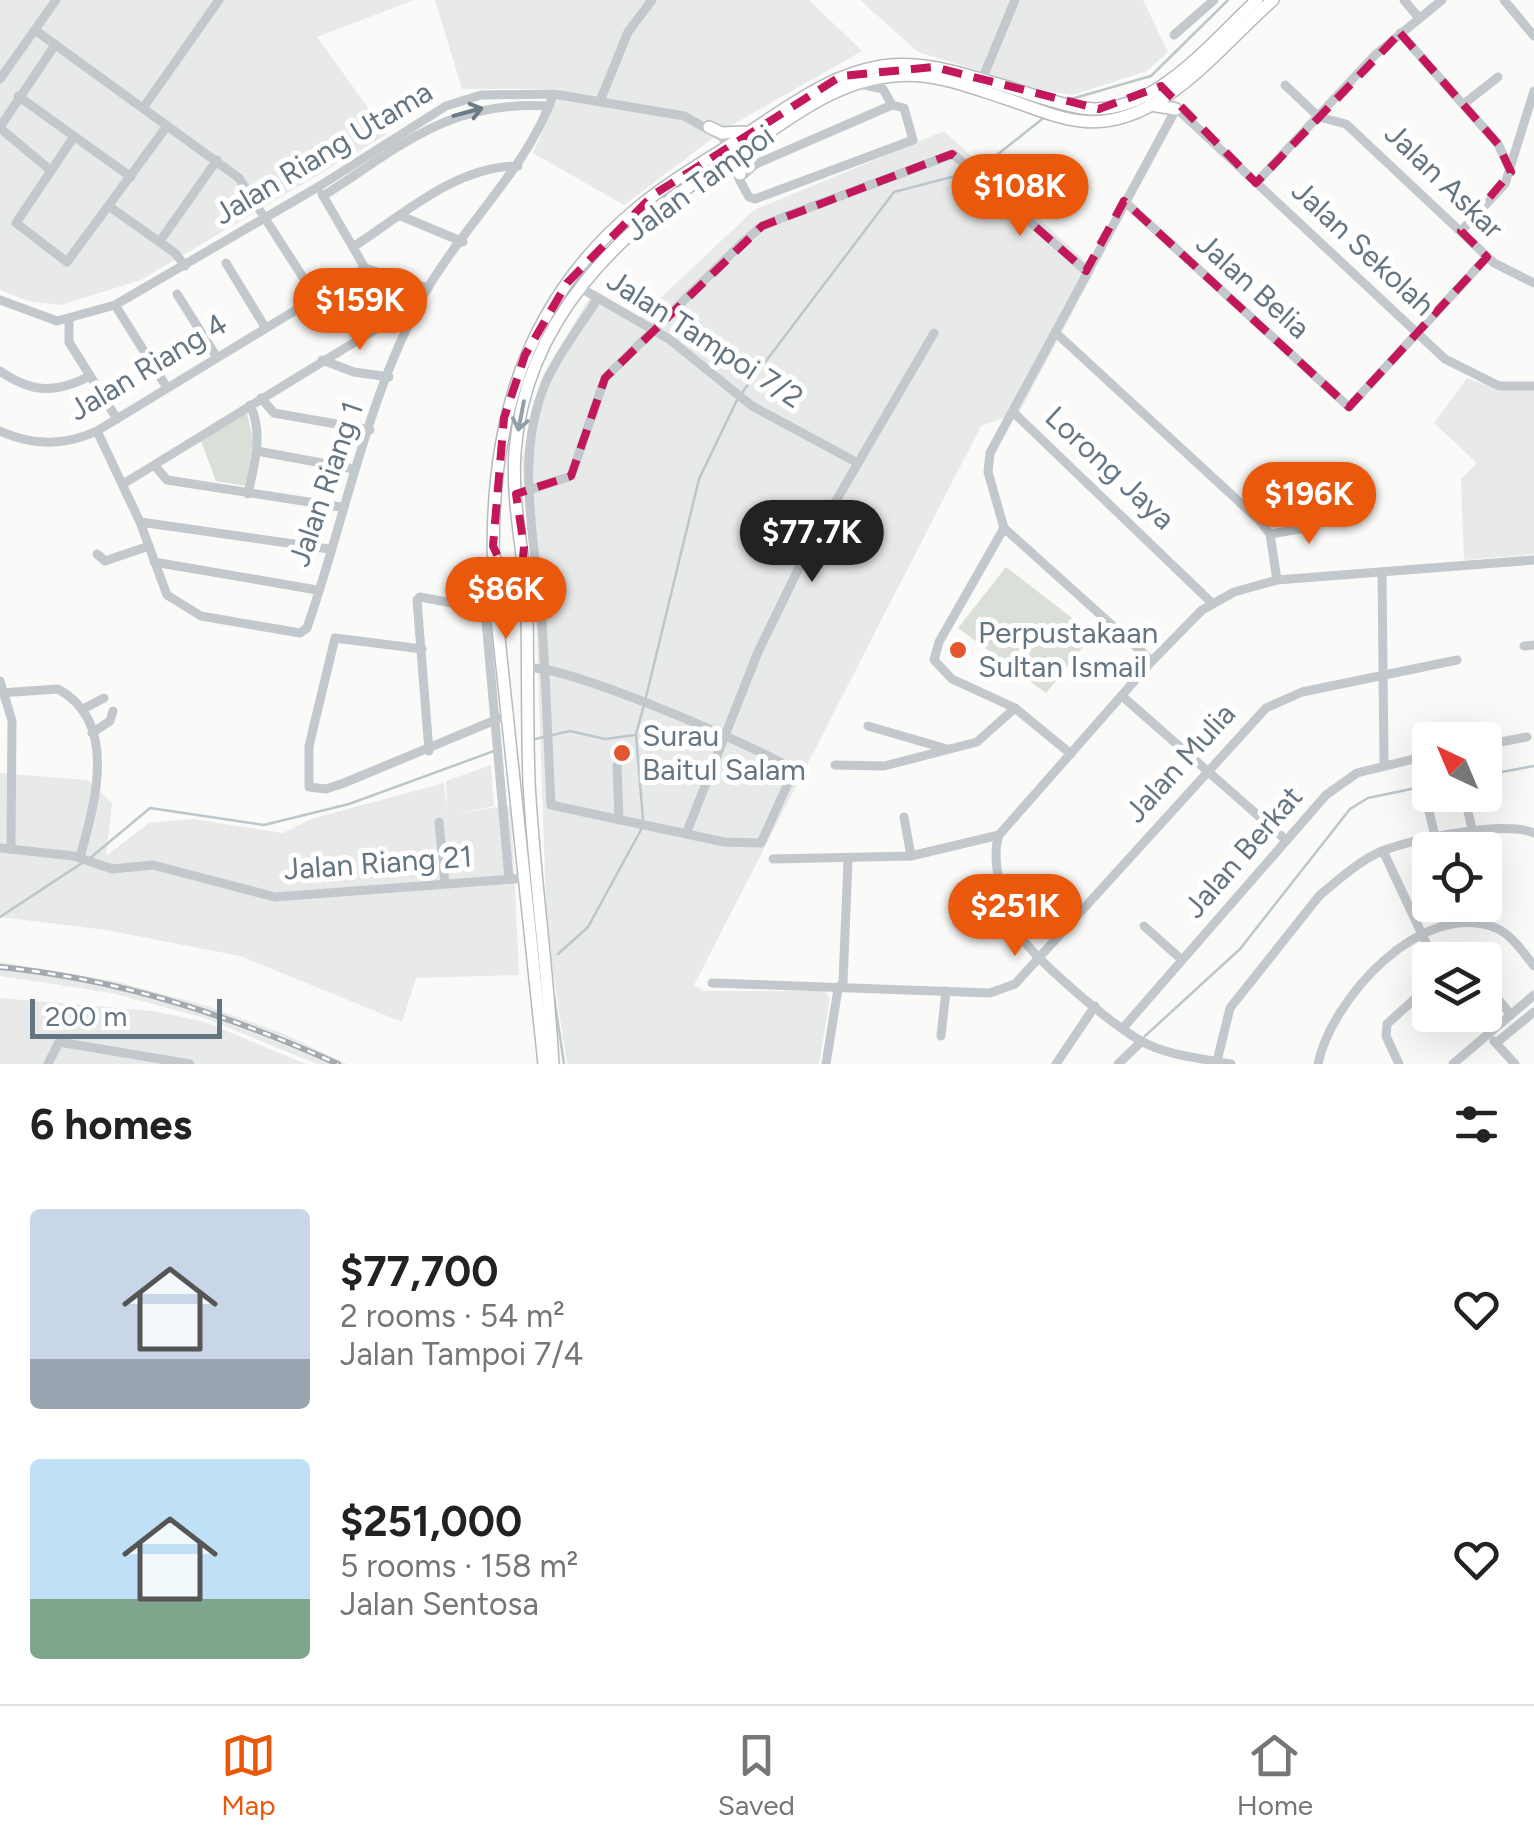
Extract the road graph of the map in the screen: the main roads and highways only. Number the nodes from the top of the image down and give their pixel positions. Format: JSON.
{"nodes":[{"id":1,"x":1257,"y":0,"type":"edge"},
{"id":2,"x":1273,"y":0,"type":"edge"},
{"id":3,"x":980,"y":84,"type":"junction"},
{"id":4,"x":1164,"y":91,"type":"junction"},
{"id":5,"x":1150,"y":106,"type":"junction"},
{"id":6,"x":1176,"y":109,"type":"road end"},
{"id":7,"x":755,"y":128,"type":"junction"},
{"id":8,"x":736,"y":150,"type":"junction"},
{"id":9,"x":714,"y":162,"type":"junction"},
{"id":10,"x":494,"y":546,"type":"junction"},
{"id":11,"x":524,"y":548,"type":"junction"},
{"id":12,"x":531,"y":608,"type":"junction"},
{"id":13,"x":490,"y":610,"type":"junction"},
{"id":14,"x":544,"y":1064,"type":"edge"},
{"id":15,"x":554,"y":1064,"type":"edge"}],
"edges":[{"from":1,"to":4,"type":"main road","name":"Jalan Tampoi"},
{"from":2,"to":4,"type":"main road","name":"Jalan Tampoi"},
{"from":3,"to":4,"type":"main road","name":"Jalan Tampoi"},
{"from":3,"to":5,"type":"main road","name":"Jalan Tampoi"},
{"from":3,"to":7,"type":"main road","name":"Jalan Tampoi"},
{"from":3,"to":8,"type":"main road","name":"Jalan Tampoi"},
{"from":4,"to":5,"type":"main road","name":"Jalan Tampoi"},
{"from":5,"to":6,"type":"main road"},
{"from":7,"to":8,"type":"main road","name":"Jalan Tampoi"},
{"from":7,"to":9,"type":"main road"},
{"from":8,"to":9,"type":"main road","name":"Jalan Tampoi"},
{"from":8,"to":9,"type":"main road"},
{"from":9,"to":10,"type":"main road","name":"Jalan Tampoi"},
{"from":9,"to":11,"type":"main road","name":"Jalan Tampoi","one_way":true},
{"from":10,"to":11,"type":"main road"},
{"from":10,"to":13,"type":"main road","name":"Jalan Tampoi"},
{"from":11,"to":12,"type":"main road","name":"Jalan Tampoi"},
{"from":12,"to":13,"type":"main road"},
{"from":12,"to":15,"type":"main road","name":"Jalan Tampoi"},
{"from":13,"to":14,"type":"main road","name":"Jalan Tampoi"}]}
